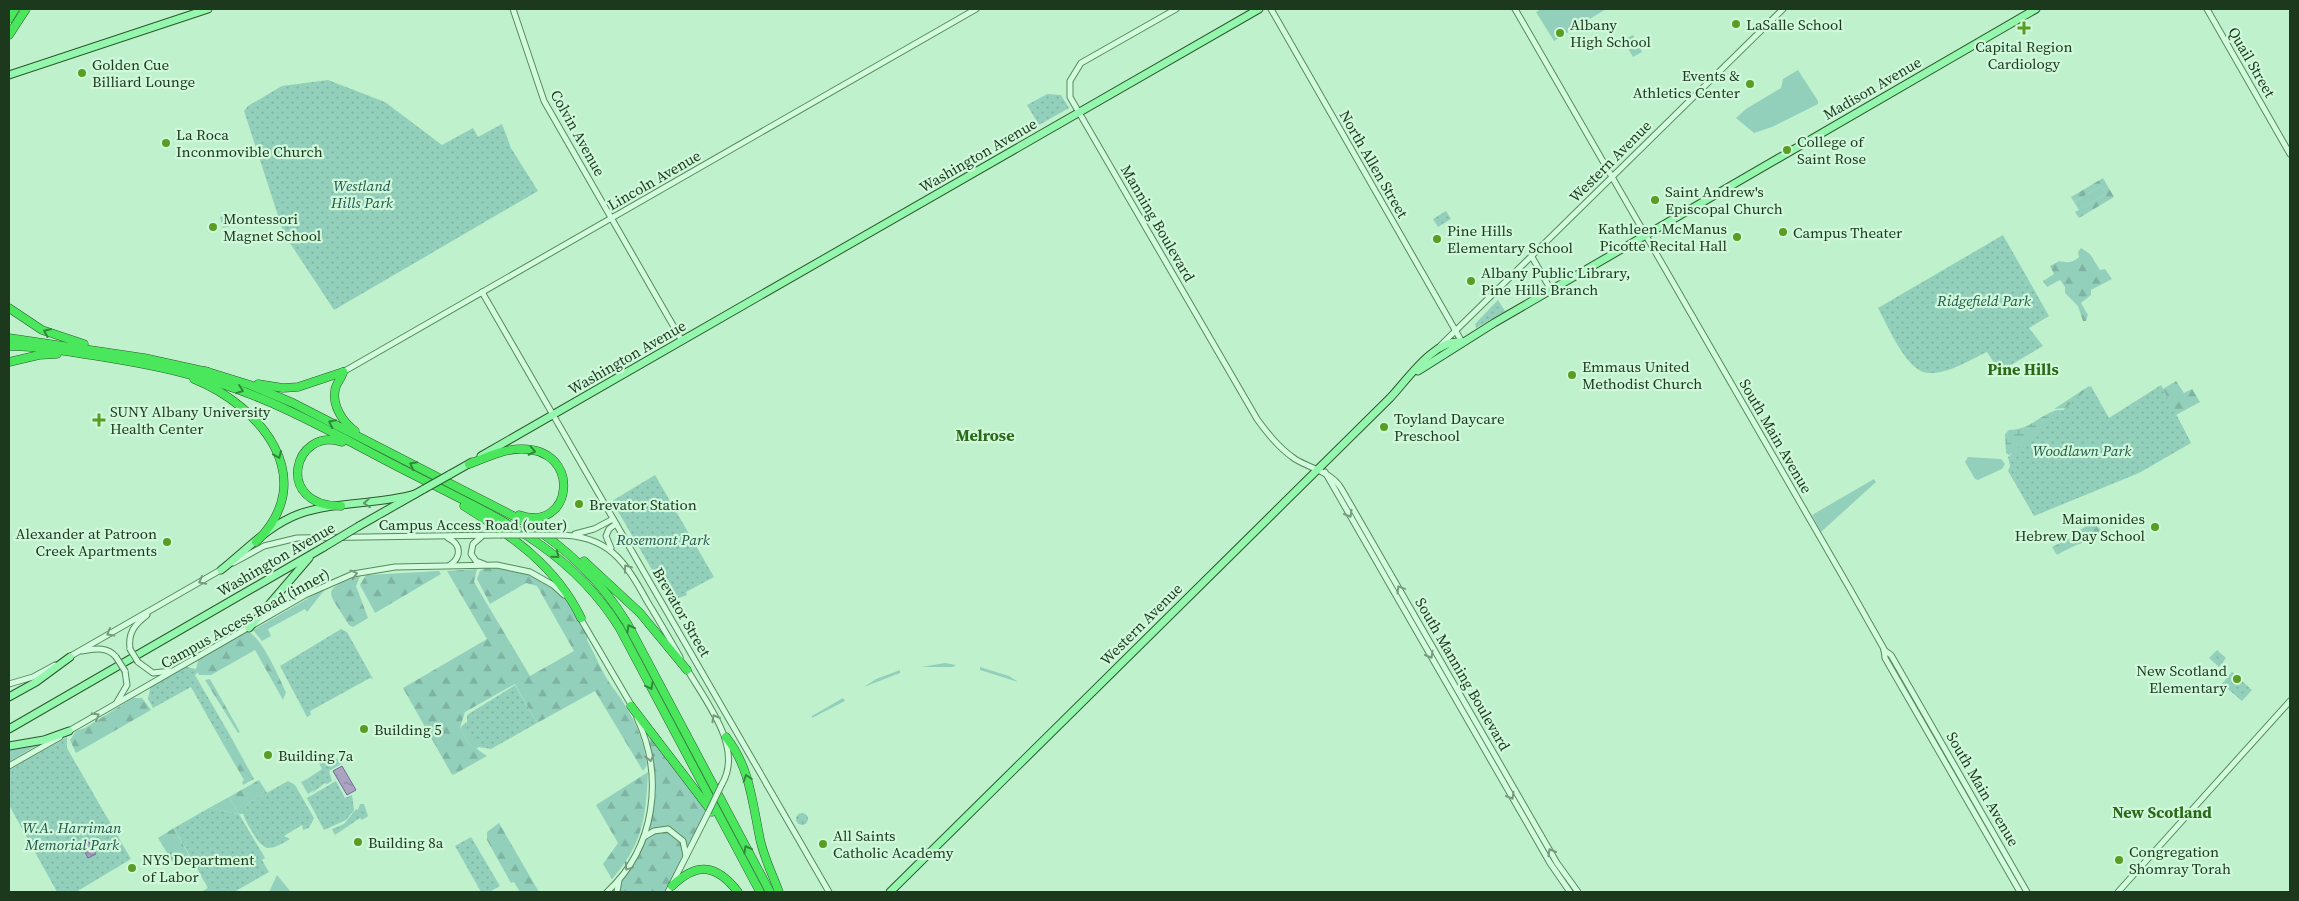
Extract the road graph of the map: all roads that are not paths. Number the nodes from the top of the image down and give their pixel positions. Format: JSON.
{"nodes":[{"id":1,"x":15,"y":9,"type":"edge"},
{"id":2,"x":26,"y":9,"type":"edge"},
{"id":3,"x":208,"y":9,"type":"edge"},
{"id":4,"x":512,"y":9,"type":"edge"},
{"id":5,"x":976,"y":9,"type":"edge"},
{"id":6,"x":1176,"y":9,"type":"edge"},
{"id":7,"x":1260,"y":9,"type":"edge"},
{"id":8,"x":1271,"y":9,"type":"edge"},
{"id":9,"x":1515,"y":9,"type":"edge"},
{"id":10,"x":1783,"y":9,"type":"edge"},
{"id":11,"x":2036,"y":9,"type":"edge"},
{"id":12,"x":2207,"y":9,"type":"edge"},
{"id":13,"x":9,"y":19,"type":"edge"},
{"id":14,"x":9,"y":35,"type":"edge"},
{"id":15,"x":9,"y":75,"type":"edge"},
{"id":16,"x":1079,"y":113,"type":"junction"},
{"id":17,"x":2290,"y":154,"type":"edge"},
{"id":18,"x":1612,"y":178,"type":"junction"},
{"id":19,"x":612,"y":219,"type":"junction"},
{"id":20,"x":1646,"y":236,"type":"junction"},
{"id":21,"x":1532,"y":257,"type":"junction"},
{"id":22,"x":1551,"y":290,"type":"junction"},
{"id":23,"x":482,"y":292,"type":"junction"},
{"id":24,"x":9,"y":308,"type":"edge"},
{"id":25,"x":1456,"y":332,"type":"junction"},
{"id":26,"x":9,"y":338,"type":"edge"},
{"id":27,"x":682,"y":341,"type":"junction"},
{"id":28,"x":1462,"y":342,"type":"junction"},
{"id":29,"x":1450,"y":343,"type":"junction"},
{"id":30,"x":9,"y":346,"type":"edge"},
{"id":31,"x":1434,"y":351,"type":"junction"},
{"id":32,"x":104,"y":357,"type":"junction"},
{"id":33,"x":144,"y":358,"type":"junction"},
{"id":34,"x":9,"y":362,"type":"edge"},
{"id":35,"x":1433,"y":362,"type":"junction"},
{"id":36,"x":160,"y":366,"type":"junction"},
{"id":37,"x":205,"y":371,"type":"junction"},
{"id":38,"x":343,"y":372,"type":"junction"},
{"id":39,"x":1412,"y":376,"type":"junction"},
{"id":40,"x":554,"y":414,"type":"junction"},
{"id":41,"x":504,"y":448,"type":"junction"},
{"id":42,"x":391,"y":453,"type":"junction"},
{"id":43,"x":388,"y":462,"type":"junction"},
{"id":44,"x":469,"y":464,"type":"joint"},
{"id":45,"x":1321,"y":471,"type":"junction"},
{"id":46,"x":422,"y":480,"type":"junction"},
{"id":47,"x":415,"y":494,"type":"junction"},
{"id":48,"x":487,"y":503,"type":"junction"},
{"id":49,"x":340,"y":506,"type":"junction"},
{"id":50,"x":615,"y":521,"type":"junction"},
{"id":51,"x":538,"y":530,"type":"junction"},
{"id":52,"x":558,"y":535,"type":"junction"},
{"id":53,"x":445,"y":536,"type":"junction"},
{"id":54,"x":484,"y":536,"type":"junction"},
{"id":55,"x":256,"y":542,"type":"junction"},
{"id":56,"x":313,"y":554,"type":"junction"},
{"id":57,"x":616,"y":555,"type":"junction"},
{"id":58,"x":490,"y":565,"type":"junction"},
{"id":59,"x":447,"y":566,"type":"junction"},
{"id":60,"x":221,"y":570,"type":"junction"},
{"id":61,"x":160,"y":604,"type":"junction"},
{"id":62,"x":581,"y":618,"type":"junction"},
{"id":63,"x":249,"y":628,"type":"junction"},
{"id":64,"x":1884,"y":649,"type":"junction"},
{"id":65,"x":80,"y":651,"type":"junction"},
{"id":66,"x":70,"y":657,"type":"junction"},
{"id":67,"x":177,"y":669,"type":"junction"},
{"id":68,"x":687,"y":670,"type":"junction"},
{"id":69,"x":9,"y":684,"type":"edge"},
{"id":70,"x":9,"y":698,"type":"edge"},
{"id":71,"x":2290,"y":701,"type":"edge"},
{"id":72,"x":116,"y":704,"type":"junction"},
{"id":73,"x":632,"y":706,"type":"junction"},
{"id":74,"x":9,"y":729,"type":"edge"},
{"id":75,"x":69,"y":731,"type":"junction"},
{"id":76,"x":726,"y":737,"type":"junction"},
{"id":77,"x":9,"y":746,"type":"edge"},
{"id":78,"x":9,"y":766,"type":"edge"},
{"id":79,"x":644,"y":838,"type":"junction"},
{"id":80,"x":684,"y":864,"type":"junction"},
{"id":81,"x":752,"y":878,"type":"junction"},
{"id":82,"x":619,"y":880,"type":"junction"},
{"id":83,"x":670,"y":889,"type":"edge"},
{"id":84,"x":607,"y":892,"type":"edge"},
{"id":85,"x":617,"y":892,"type":"edge"},
{"id":86,"x":738,"y":892,"type":"edge"},
{"id":87,"x":760,"y":892,"type":"edge"},
{"id":88,"x":770,"y":892,"type":"edge"},
{"id":89,"x":779,"y":892,"type":"edge"},
{"id":90,"x":829,"y":892,"type":"edge"},
{"id":91,"x":890,"y":892,"type":"edge"},
{"id":92,"x":1570,"y":892,"type":"edge"},
{"id":93,"x":1578,"y":892,"type":"edge"},
{"id":94,"x":2020,"y":892,"type":"edge"},
{"id":95,"x":2027,"y":892,"type":"edge"},
{"id":96,"x":2118,"y":892,"type":"edge"}],
"edges":[{"from":1,"to":13,"type":"highway"},
{"from":2,"to":14,"type":"highway"},
{"from":3,"to":15,"type":"main road"},
{"from":4,"to":19,"type":"street","name":"Colvin Avenue"},
{"from":5,"to":19,"type":"street","name":"Lincoln Avenue"},
{"from":6,"to":16,"type":"street","name":"Manning Boulevard"},
{"from":7,"to":16,"type":"main road","name":"Washington Avenue"},
{"from":8,"to":25,"type":"street","name":"North Allen Street"},
{"from":9,"to":18,"type":"street","name":"South Main Avenue"},
{"from":10,"to":18,"type":"street","name":"Western Avenue"},
{"from":11,"to":20,"type":"main road","name":"Madison Avenue"},
{"from":12,"to":17,"type":"street","name":"Quail Street"},
{"from":16,"to":27,"type":"main road","name":"Washington Avenue"},
{"from":16,"to":45,"type":"street","name":"Manning Boulevard"},
{"from":18,"to":20,"type":"street","name":"South Main Avenue"},
{"from":18,"to":21,"type":"street","name":"Western Avenue"},
{"from":19,"to":23,"type":"street","name":"Lincoln Avenue"},
{"from":19,"to":27,"type":"street","name":"Colvin Avenue"},
{"from":20,"to":22,"type":"main road","name":"Madison Avenue"},
{"from":20,"to":64,"type":"street","name":"South Main Avenue"},
{"from":21,"to":22,"type":"street"},
{"from":21,"to":25,"type":"street","name":"Western Avenue"},
{"from":22,"to":28,"type":"main road","name":"Madison Avenue"},
{"from":23,"to":38,"type":"street","name":"Lincoln Avenue"},
{"from":23,"to":40,"type":"street","name":"Brevator Street"},
{"from":33,"to":24,"type":"highway","one_way":true},
{"from":25,"to":28,"type":"street","name":"North Allen Street"},
{"from":25,"to":29,"type":"street","name":"Western Avenue"},
{"from":25,"to":31,"type":"street","name":"Western Avenue"},
{"from":26,"to":33,"type":"highway"},
{"from":27,"to":40,"type":"main road","name":"Washington Avenue"},
{"from":28,"to":29,"type":"main road","name":"Madison Avenue"},
{"from":28,"to":35,"type":"main road","name":"Madison Avenue"},
{"from":29,"to":31,"type":"main road","name":"Madison Avenue"},
{"from":29,"to":35,"type":"street","name":"Western Avenue"},
{"from":30,"to":32,"type":"highway"},
{"from":31,"to":39,"type":"main road","name":"Western Avenue"},
{"from":32,"to":34,"type":"highway"},
{"from":32,"to":36,"type":"highway"},
{"from":33,"to":37,"type":"highway"},
{"from":35,"to":39,"type":"main road","name":"Western Avenue"},
{"from":36,"to":43,"type":"highway","one_way":true},
{"from":36,"to":55,"type":"highway","one_way":true},
{"from":37,"to":38,"type":"highway"},
{"from":42,"to":37,"type":"highway","one_way":true},
{"from":38,"to":42,"type":"highway"},
{"from":39,"to":45,"type":"main road","name":"Western Avenue"},
{"from":40,"to":41,"type":"main road","name":"Washington Avenue"},
{"from":40,"to":50,"type":"street","name":"Brevator Street"},
{"from":41,"to":44,"type":"highway"},
{"from":41,"to":48,"type":"highway","one_way":true},
{"from":48,"to":42,"type":"highway","one_way":true},
{"from":43,"to":46,"type":"highway"},
{"from":43,"to":49,"type":"highway"},
{"from":44,"to":47,"type":"main road","name":"Washington Avenue","bridge":true},
{"from":45,"to":91,"type":"main road","name":"Western Avenue"},
{"from":45,"to":92,"type":"street","name":"South Manning Boulevard","one_way":true},
{"from":93,"to":45,"type":"street","name":"South Manning Boulevard","one_way":true},
{"from":46,"to":62,"type":"highway"},
{"from":46,"to":81,"type":"highway","one_way":true},
{"from":47,"to":49,"type":"main road","one_way":true},
{"from":47,"to":56,"type":"main road","name":"Washington Avenue","bridge":true},
{"from":48,"to":51,"type":"highway"},
{"from":49,"to":55,"type":"main road"},
{"from":50,"to":52,"type":"street"},
{"from":50,"to":57,"type":"street"},
{"from":50,"to":90,"type":"street","name":"Brevator Street"},
{"from":51,"to":68,"type":"highway"},
{"from":88,"to":51,"type":"highway","one_way":true},
{"from":52,"to":54,"type":"street","name":"Campus Access Road (outer)","bridge":true},
{"from":52,"to":57,"type":"street","name":"Campus Access Road (outer)"},
{"from":53,"to":54,"type":"street","name":"Campus Access Road (outer)"},
{"from":53,"to":59,"type":"street"},
{"from":53,"to":60,"type":"street","name":"Campus Access Road (outer)"},
{"from":54,"to":58,"type":"street"},
{"from":55,"to":60,"type":"main road"},
{"from":56,"to":63,"type":"main road"},
{"from":56,"to":74,"type":"main road","name":"Washington Avenue"},
{"from":68,"to":57,"type":"street","name":"Campus Access Road (outer)","one_way":true},
{"from":58,"to":59,"type":"street","name":"Campus Access Road (inner)"},
{"from":58,"to":62,"type":"street","name":"Campus Access Road (inner)"},
{"from":63,"to":59,"type":"street","name":"Campus Access Road (inner)","one_way":true},
{"from":60,"to":61,"type":"street","name":"Campus Access Road (outer)","one_way":true},
{"from":61,"to":65,"type":"street","name":"Campus Access Road (outer)","one_way":true},
{"from":61,"to":67,"type":"street","bridge":true},
{"from":62,"to":73,"type":"street","name":"Campus Access Road (inner)"},
{"from":63,"to":67,"type":"street","name":"Campus Access Road (inner)"},
{"from":64,"to":94,"type":"street","name":"South Main Avenue"},
{"from":64,"to":95,"type":"street","name":"South Main Avenue"},
{"from":65,"to":66,"type":"street","name":"Campus Access Road (outer)"},
{"from":65,"to":72,"type":"street","bridge":true},
{"from":66,"to":69,"type":"street","name":"Campus Access Road (outer)"},
{"from":66,"to":70,"type":"main road"},
{"from":67,"to":72,"type":"street","name":"Campus Access Road (inner)"},
{"from":76,"to":68,"type":"street","name":"Campus Access Road (outer)","one_way":true},
{"from":71,"to":96,"type":"street"},
{"from":75,"to":72,"type":"street","name":"Campus Access Road (inner)","one_way":true},
{"from":73,"to":79,"type":"street","name":"Campus Access Road (inner)","one_way":true},
{"from":73,"to":81,"type":"highway"},
{"from":75,"to":77,"type":"main road"},
{"from":75,"to":78,"type":"street","name":"Campus Access Road (inner)"},
{"from":76,"to":80,"type":"street","name":"Campus Access Road (outer)","bridge":true},
{"from":89,"to":76,"type":"highway","one_way":true},
{"from":79,"to":80,"type":"street"},
{"from":79,"to":82,"type":"street","name":"Campus Access Road (inner)","one_way":true},
{"from":80,"to":83,"type":"street","name":"Campus Access Road (outer)"},
{"from":81,"to":87,"type":"highway"},
{"from":82,"to":84,"type":"street","name":"Campus Access Road (inner)"},
{"from":82,"to":85,"type":"street"},
{"from":83,"to":86,"type":"highway"}]}
